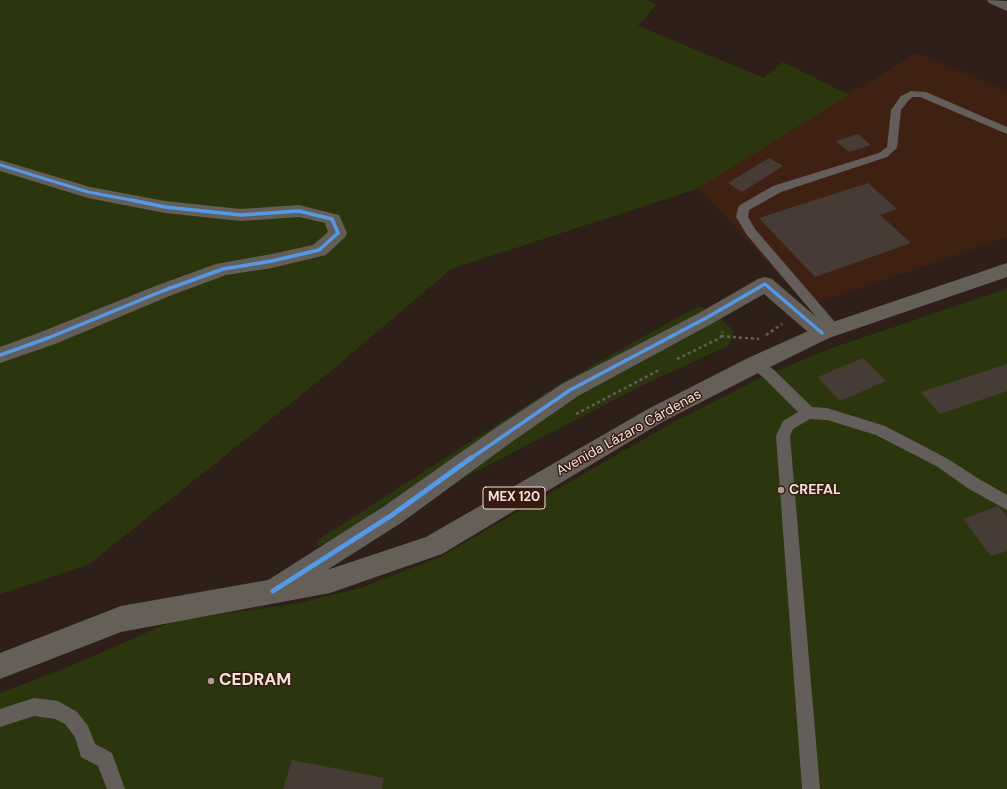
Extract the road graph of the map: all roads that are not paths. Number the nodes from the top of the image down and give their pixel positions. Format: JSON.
{"nodes":[{"id":1,"x":994,"y":0,"type":"edge"},
{"id":2,"x":1007,"y":7,"type":"edge"},
{"id":3,"x":1007,"y":131,"type":"edge"},
{"id":4,"x":0,"y":165,"type":"edge"},
{"id":5,"x":1007,"y":270,"type":"edge"},
{"id":6,"x":828,"y":331,"type":"junction"},
{"id":7,"x":0,"y":355,"type":"edge"},
{"id":8,"x":756,"y":364,"type":"junction"},
{"id":9,"x":808,"y":413,"type":"junction"},
{"id":10,"x":1007,"y":502,"type":"edge"},
{"id":11,"x":273,"y":591,"type":"junction"},
{"id":12,"x":0,"y":666,"type":"edge"},
{"id":13,"x":0,"y":718,"type":"edge"},
{"id":14,"x":116,"y":789,"type":"edge"},
{"id":15,"x":811,"y":789,"type":"edge"}],
"edges":[{"from":1,"to":2,"type":"street"},
{"from":3,"to":6,"type":"lane"},
{"from":4,"to":7,"type":"street"},
{"from":5,"to":6,"type":"main road","name":"Avenida Lázaro Cárdenas","number":"MEX 120"},
{"from":6,"to":8,"type":"main road","name":"Avenida Lázaro Cárdenas","number":"MEX 120"},
{"from":6,"to":11,"type":"street"},
{"from":8,"to":9,"type":"lane"},
{"from":8,"to":11,"type":"main road","name":"Avenida Lázaro Cárdenas","number":"MEX 120"},
{"from":9,"to":10,"type":"lane"},
{"from":9,"to":15,"type":"lane"},
{"from":11,"to":12,"type":"main road","name":"Avenida Lázaro Cárdenas","number":"MEX 120"},
{"from":13,"to":14,"type":"lane"}]}
